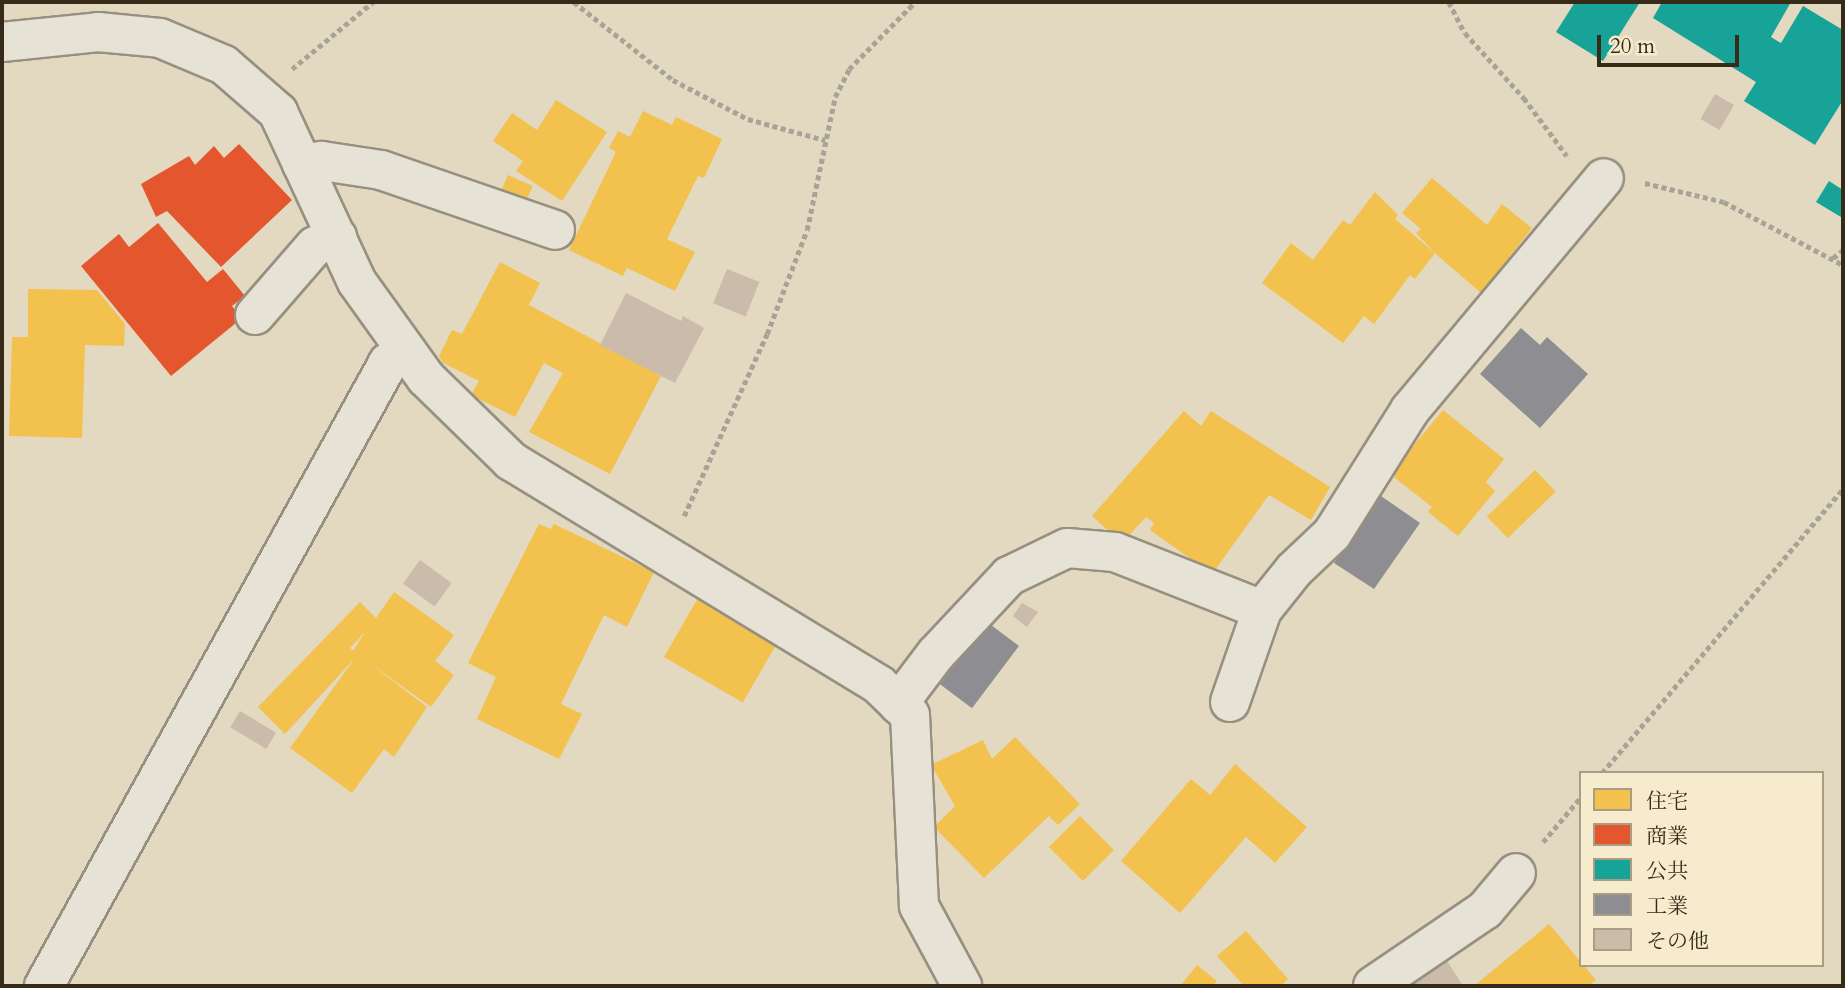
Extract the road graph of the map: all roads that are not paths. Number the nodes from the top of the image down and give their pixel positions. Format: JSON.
{"nodes":[{"id":1,"x":2,"y":42,"type":"edge"},
{"id":2,"x":302,"y":164,"type":"junction"},
{"id":3,"x":1604,"y":178,"type":"dead end"},
{"id":4,"x":555,"y":230,"type":"dead end"},
{"id":5,"x":337,"y":237,"type":"junction"},
{"id":6,"x":255,"y":314,"type":"dead end"},
{"id":7,"x":408,"y":353,"type":"junction"},
{"id":8,"x":1262,"y":610,"type":"junction"},
{"id":9,"x":1230,"y":702,"type":"dead end"},
{"id":10,"x":898,"y":704,"type":"junction"},
{"id":11,"x":1516,"y":873,"type":"road end"},
{"id":12,"x":44,"y":986,"type":"edge"},
{"id":13,"x":962,"y":986,"type":"edge"},
{"id":14,"x":1373,"y":986,"type":"edge"}],
"edges":[{"from":1,"to":2,"type":"street"},
{"from":2,"to":4,"type":"street"},
{"from":2,"to":5,"type":"street"},
{"from":3,"to":8,"type":"street"},
{"from":5,"to":6,"type":"street"},
{"from":5,"to":7,"type":"street"},
{"from":7,"to":10,"type":"street"},
{"from":7,"to":12,"type":"street"},
{"from":8,"to":9,"type":"street"},
{"from":8,"to":10,"type":"street"},
{"from":10,"to":13,"type":"street"},
{"from":11,"to":14,"type":"street"}]}
